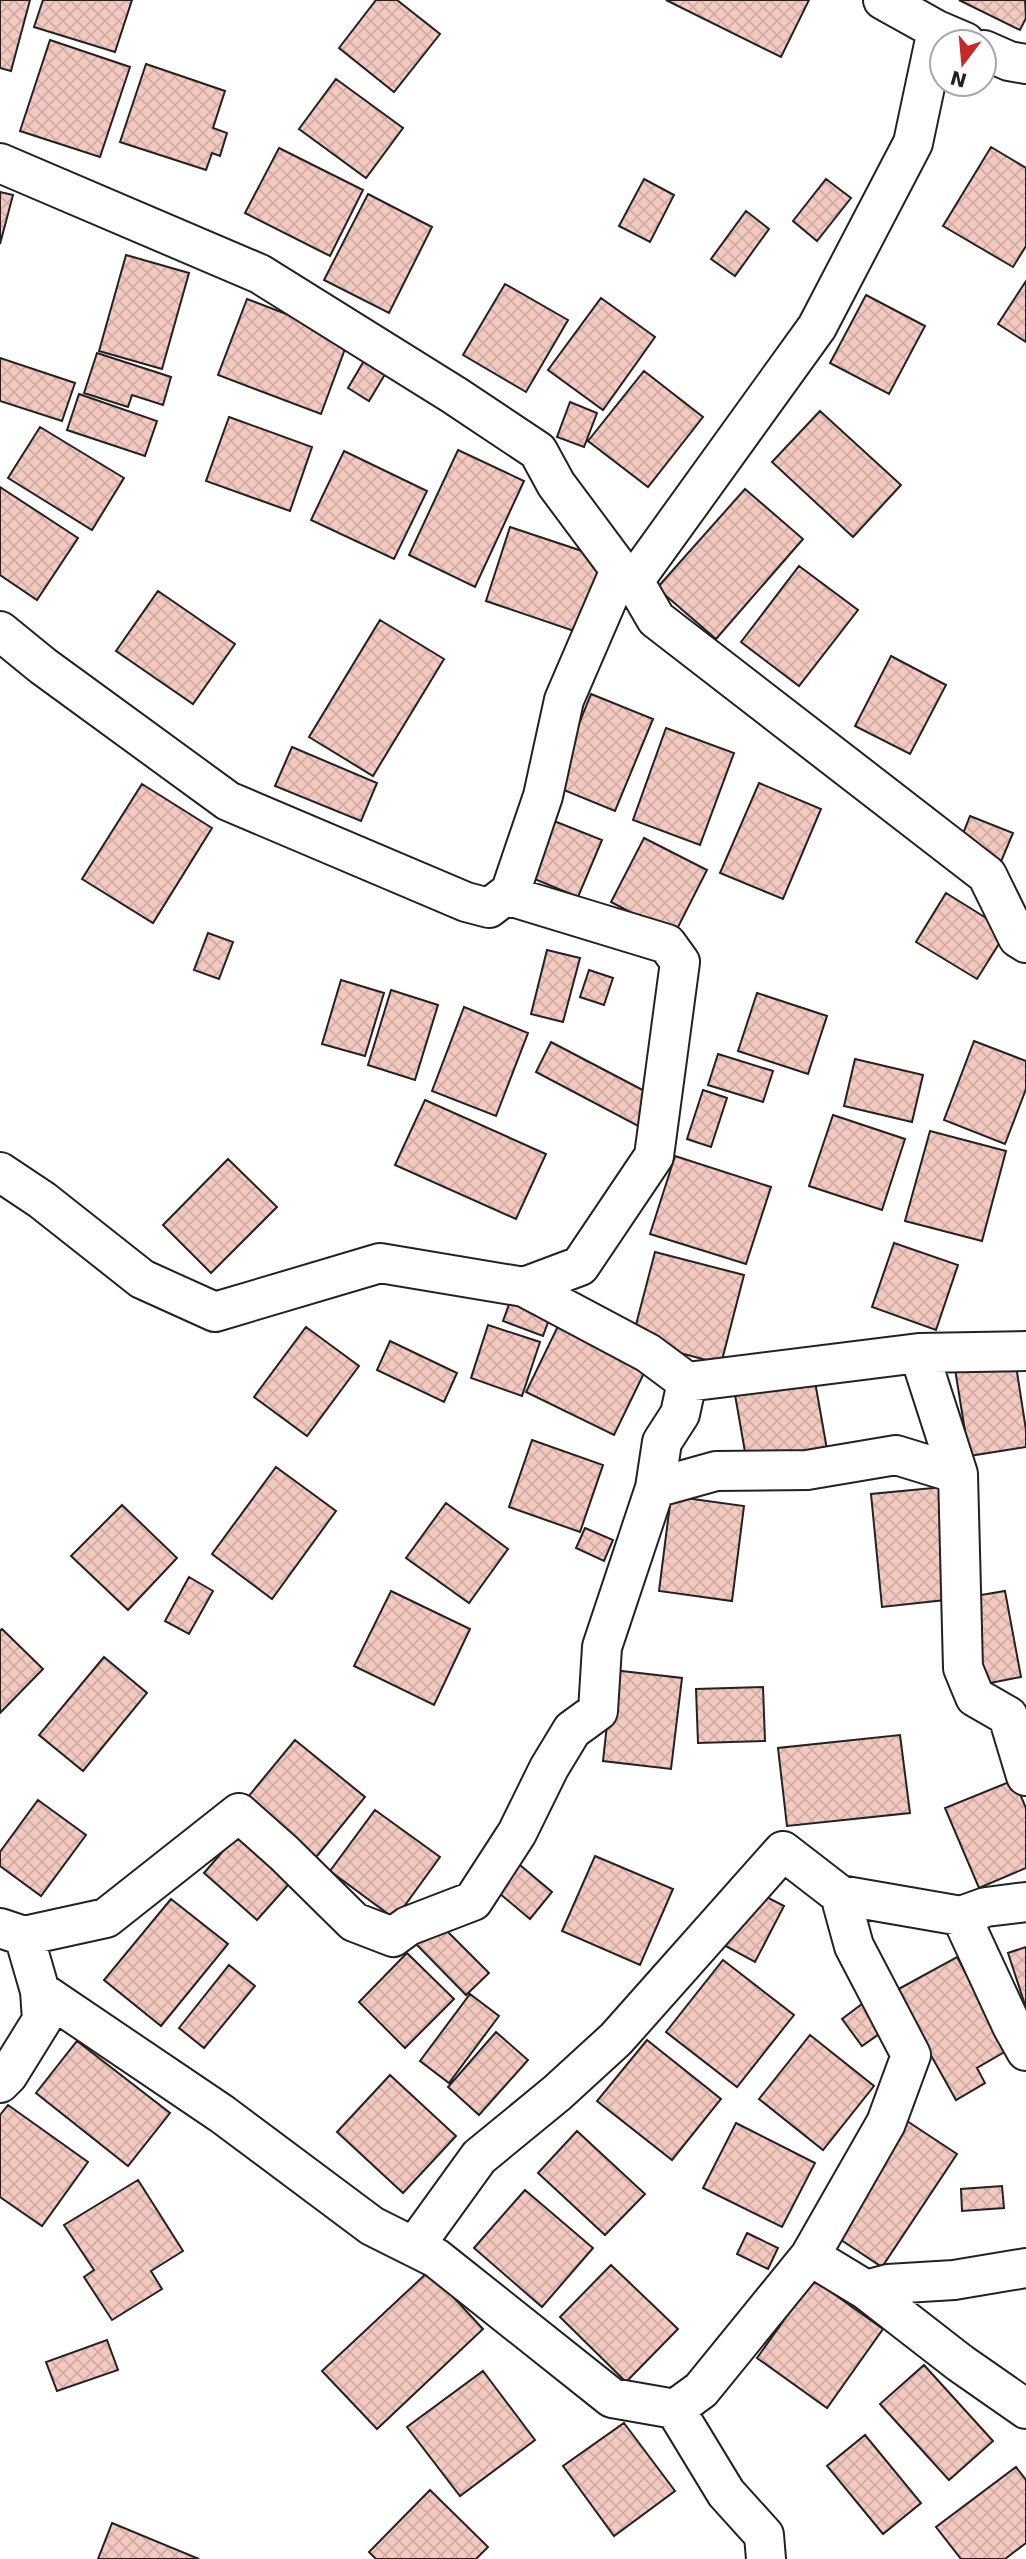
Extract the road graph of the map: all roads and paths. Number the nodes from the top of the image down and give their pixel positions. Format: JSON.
{"nodes":[{"id":1,"x":883,"y":0,"type":"edge"},
{"id":2,"x":936,"y":28,"type":"edge"},
{"id":3,"x":998,"y":56,"type":"edge"},
{"id":4,"x":1026,"y":64,"type":"edge"},
{"id":5,"x":929,"y":98,"type":"edge"},
{"id":6,"x":0,"y":163,"type":"edge"},
{"id":7,"x":627,"y":575,"type":"junction"},
{"id":8,"x":0,"y":631,"type":"edge"},
{"id":9,"x":509,"y":896,"type":"junction"},
{"id":10,"x":1026,"y":943,"type":"edge"},
{"id":11,"x":0,"y":1172,"type":"edge"},
{"id":12,"x":524,"y":1287,"type":"junction"},
{"id":13,"x":1026,"y":1352,"type":"edge"},
{"id":14,"x":919,"y":1353,"type":"junction"},
{"id":15,"x":687,"y":1382,"type":"junction"},
{"id":16,"x":958,"y":1474,"type":"junction"},
{"id":17,"x":656,"y":1488,"type":"junction"},
{"id":18,"x":1017,"y":1705,"type":"edge"},
{"id":19,"x":1026,"y":1776,"type":"edge"},
{"id":20,"x":840,"y":1895,"type":"junction"},
{"id":21,"x":1026,"y":1902,"type":"edge"},
{"id":22,"x":961,"y":1916,"type":"junction"},
{"id":23,"x":12,"y":1932,"type":"edge"},
{"id":24,"x":40,"y":1991,"type":"junction"},
{"id":25,"x":1026,"y":2051,"type":"edge"},
{"id":26,"x":0,"y":2083,"type":"edge"},
{"id":27,"x":415,"y":2247,"type":"junction"},
{"id":28,"x":810,"y":2256,"type":"junction"},
{"id":29,"x":1026,"y":2269,"type":"edge"},
{"id":30,"x":866,"y":2290,"type":"junction"},
{"id":31,"x":675,"y":2409,"type":"junction"},
{"id":32,"x":1026,"y":2409,"type":"edge"},
{"id":33,"x":766,"y":2559,"type":"edge"}],
"edges":[{"from":1,"to":2,"type":"street"},
{"from":3,"to":4,"type":"street"},
{"from":5,"to":7,"type":"street"},
{"from":6,"to":7,"type":"street"},
{"from":7,"to":9,"type":"street"},
{"from":7,"to":10,"type":"street"},
{"from":8,"to":9,"type":"street"},
{"from":9,"to":12,"type":"street"},
{"from":11,"to":12,"type":"street"},
{"from":12,"to":15,"type":"street"},
{"from":13,"to":14,"type":"street"},
{"from":14,"to":15,"type":"street"},
{"from":14,"to":16,"type":"street"},
{"from":15,"to":17,"type":"street"},
{"from":16,"to":17,"type":"street"},
{"from":16,"to":18,"type":"street"},
{"from":17,"to":23,"type":"street"},
{"from":18,"to":19,"type":"street"},
{"from":20,"to":22,"type":"street"},
{"from":20,"to":27,"type":"street"},
{"from":20,"to":28,"type":"street"},
{"from":21,"to":22,"type":"street"},
{"from":22,"to":25,"type":"street"},
{"from":23,"to":24,"type":"street"},
{"from":24,"to":26,"type":"street"},
{"from":24,"to":27,"type":"street"},
{"from":27,"to":31,"type":"street"},
{"from":28,"to":30,"type":"street"},
{"from":28,"to":31,"type":"street"},
{"from":29,"to":30,"type":"street"},
{"from":30,"to":32,"type":"street"},
{"from":31,"to":33,"type":"street"}]}
